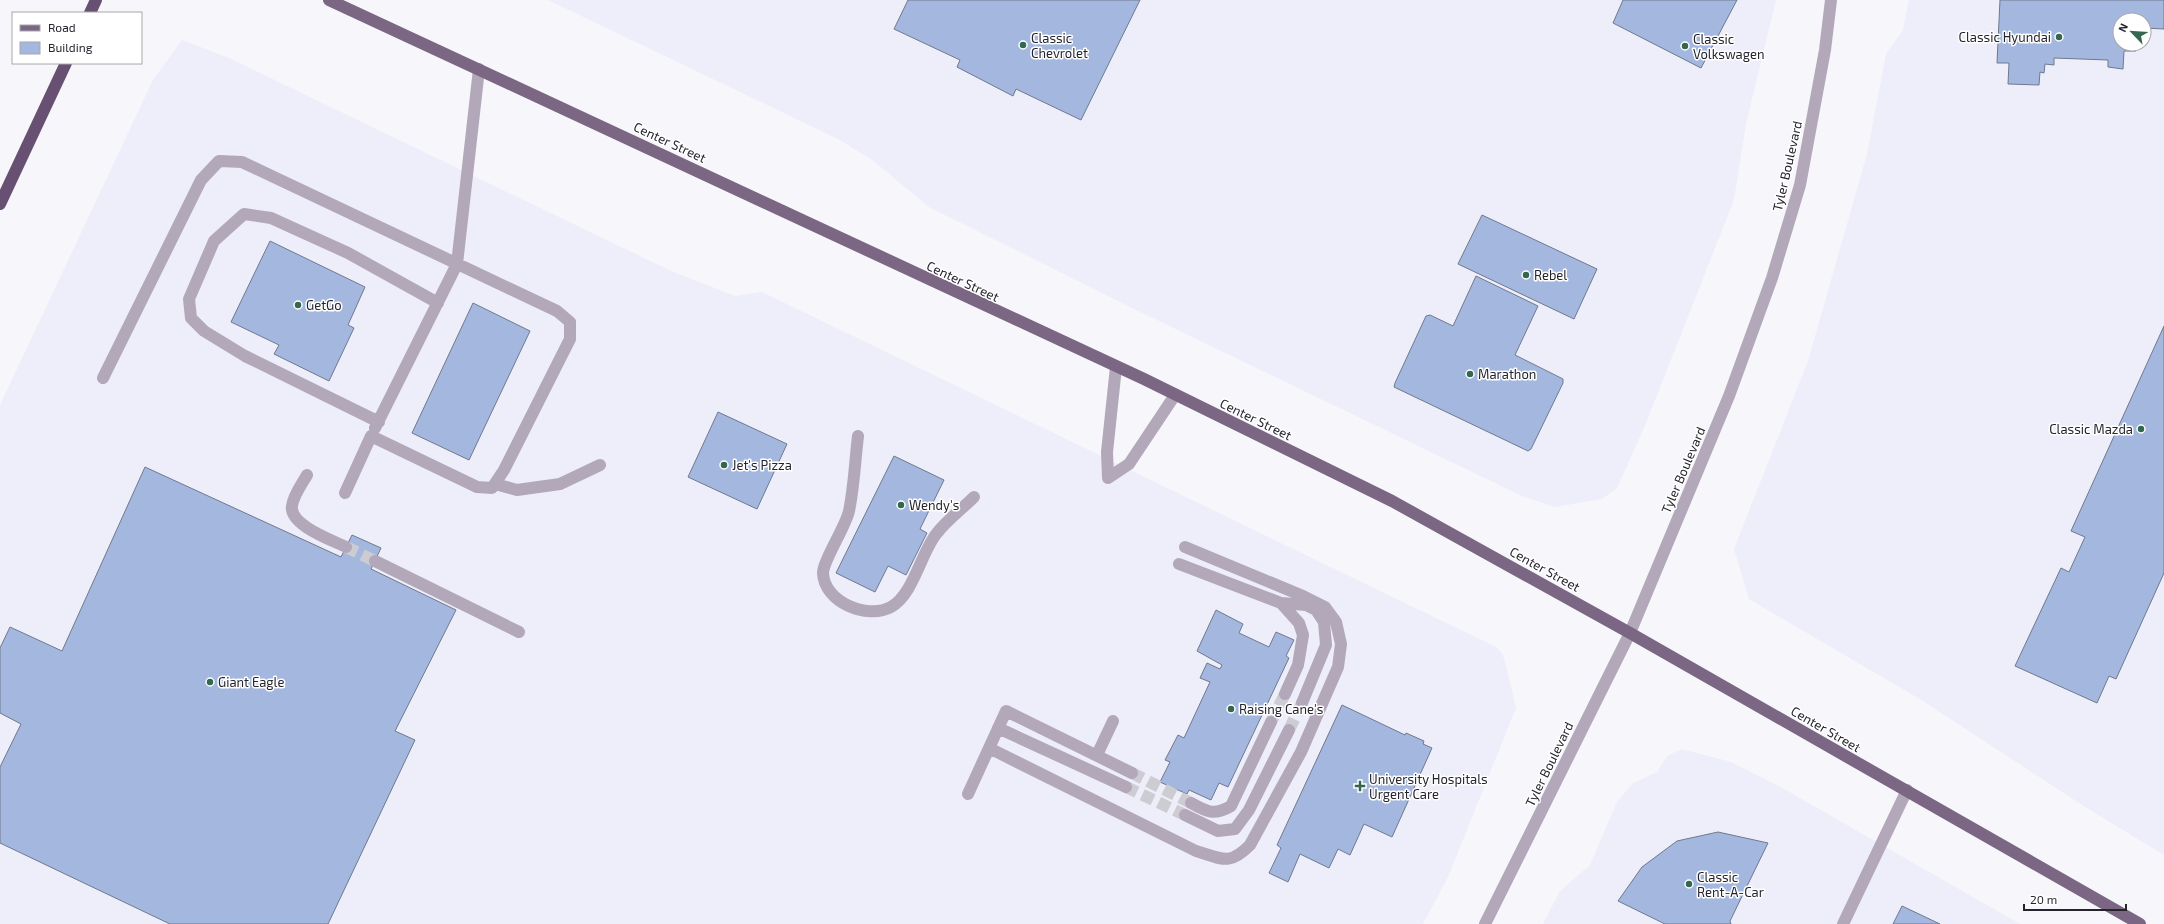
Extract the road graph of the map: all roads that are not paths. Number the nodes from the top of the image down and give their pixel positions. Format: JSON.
{"nodes":[{"id":1,"x":96,"y":0,"type":"edge"},
{"id":2,"x":329,"y":0,"type":"edge"},
{"id":3,"x":1831,"y":0,"type":"edge"},
{"id":4,"x":90,"y":12,"type":"edge"},
{"id":5,"x":66,"y":64,"type":"edge"},
{"id":6,"x":479,"y":69,"type":"junction"},
{"id":7,"x":0,"y":204,"type":"edge"},
{"id":8,"x":457,"y":264,"type":"junction"},
{"id":9,"x":438,"y":303,"type":"junction"},
{"id":10,"x":1116,"y":367,"type":"junction"},
{"id":11,"x":103,"y":378,"type":"dead end"},
{"id":12,"x":1175,"y":395,"type":"junction"},
{"id":13,"x":379,"y":422,"type":"junction"},
{"id":14,"x":371,"y":436,"type":"junction"},
{"id":15,"x":858,"y":436,"type":"dead end"},
{"id":16,"x":600,"y":465,"type":"dead end"},
{"id":17,"x":307,"y":475,"type":"dead end"},
{"id":18,"x":495,"y":484,"type":"junction"},
{"id":19,"x":344,"y":493,"type":"dead end"},
{"id":20,"x":974,"y":497,"type":"dead end"},
{"id":21,"x":346,"y":547,"type":"tunnel mouth"},
{"id":22,"x":1185,"y":548,"type":"dead end"},
{"id":23,"x":375,"y":561,"type":"tunnel mouth"},
{"id":24,"x":1179,"y":564,"type":"dead end"},
{"id":25,"x":1280,"y":603,"type":"junction"},
{"id":26,"x":519,"y":632,"type":"dead end"},
{"id":27,"x":1630,"y":633,"type":"junction"},
{"id":28,"x":1285,"y":694,"type":"tunnel mouth"},
{"id":29,"x":1302,"y":703,"type":"tunnel mouth"},
{"id":30,"x":1113,"y":722,"type":"dead end"},
{"id":31,"x":1271,"y":722,"type":"tunnel mouth"},
{"id":32,"x":998,"y":728,"type":"junction"},
{"id":33,"x":1289,"y":730,"type":"tunnel mouth"},
{"id":34,"x":989,"y":748,"type":"junction"},
{"id":35,"x":1097,"y":755,"type":"junction"},
{"id":36,"x":1132,"y":773,"type":"tunnel mouth"},
{"id":37,"x":1126,"y":787,"type":"tunnel mouth"},
{"id":38,"x":1907,"y":790,"type":"junction"},
{"id":39,"x":968,"y":794,"type":"dead end"},
{"id":40,"x":1191,"y":803,"type":"tunnel mouth"},
{"id":41,"x":1185,"y":815,"type":"tunnel mouth"},
{"id":42,"x":1485,"y":924,"type":"edge"},
{"id":43,"x":1844,"y":924,"type":"edge"},
{"id":44,"x":2140,"y":924,"type":"edge"}],
"edges":[{"from":1,"to":4,"type":"highway"},
{"from":2,"to":6,"type":"main road","name":"Center Street"},
{"from":3,"to":27,"type":"street","name":"Tyler Boulevard"},
{"from":5,"to":7,"type":"highway"},
{"from":6,"to":8,"type":"street"},
{"from":6,"to":10,"type":"main road","name":"Center Street"},
{"from":8,"to":9,"type":"street"},
{"from":8,"to":11,"type":"street"},
{"from":8,"to":18,"type":"street"},
{"from":9,"to":13,"type":"street"},
{"from":9,"to":13,"type":"street"},
{"from":10,"to":12,"type":"main road","name":"Center Street"},
{"from":10,"to":12,"type":"street"},
{"from":12,"to":27,"type":"main road","name":"Center Street"},
{"from":13,"to":14,"type":"street"},
{"from":14,"to":18,"type":"street"},
{"from":14,"to":19,"type":"street"},
{"from":15,"to":20,"type":"street"},
{"from":16,"to":18,"type":"street"},
{"from":17,"to":21,"type":"street"},
{"from":22,"to":34,"type":"street"},
{"from":23,"to":26,"type":"street"},
{"from":24,"to":25,"type":"street"},
{"from":25,"to":28,"type":"street"},
{"from":25,"to":29,"type":"street"},
{"from":27,"to":38,"type":"main road","name":"Center Street"},
{"from":27,"to":42,"type":"street","name":"Tyler Boulevard"},
{"from":30,"to":35,"type":"street"},
{"from":31,"to":40,"type":"street"},
{"from":32,"to":34,"type":"street"},
{"from":32,"to":35,"type":"street"},
{"from":32,"to":37,"type":"street"},
{"from":33,"to":41,"type":"street"},
{"from":34,"to":39,"type":"street"},
{"from":35,"to":36,"type":"street"},
{"from":38,"to":43,"type":"street"},
{"from":38,"to":44,"type":"main road","name":"Center Street"}]}
